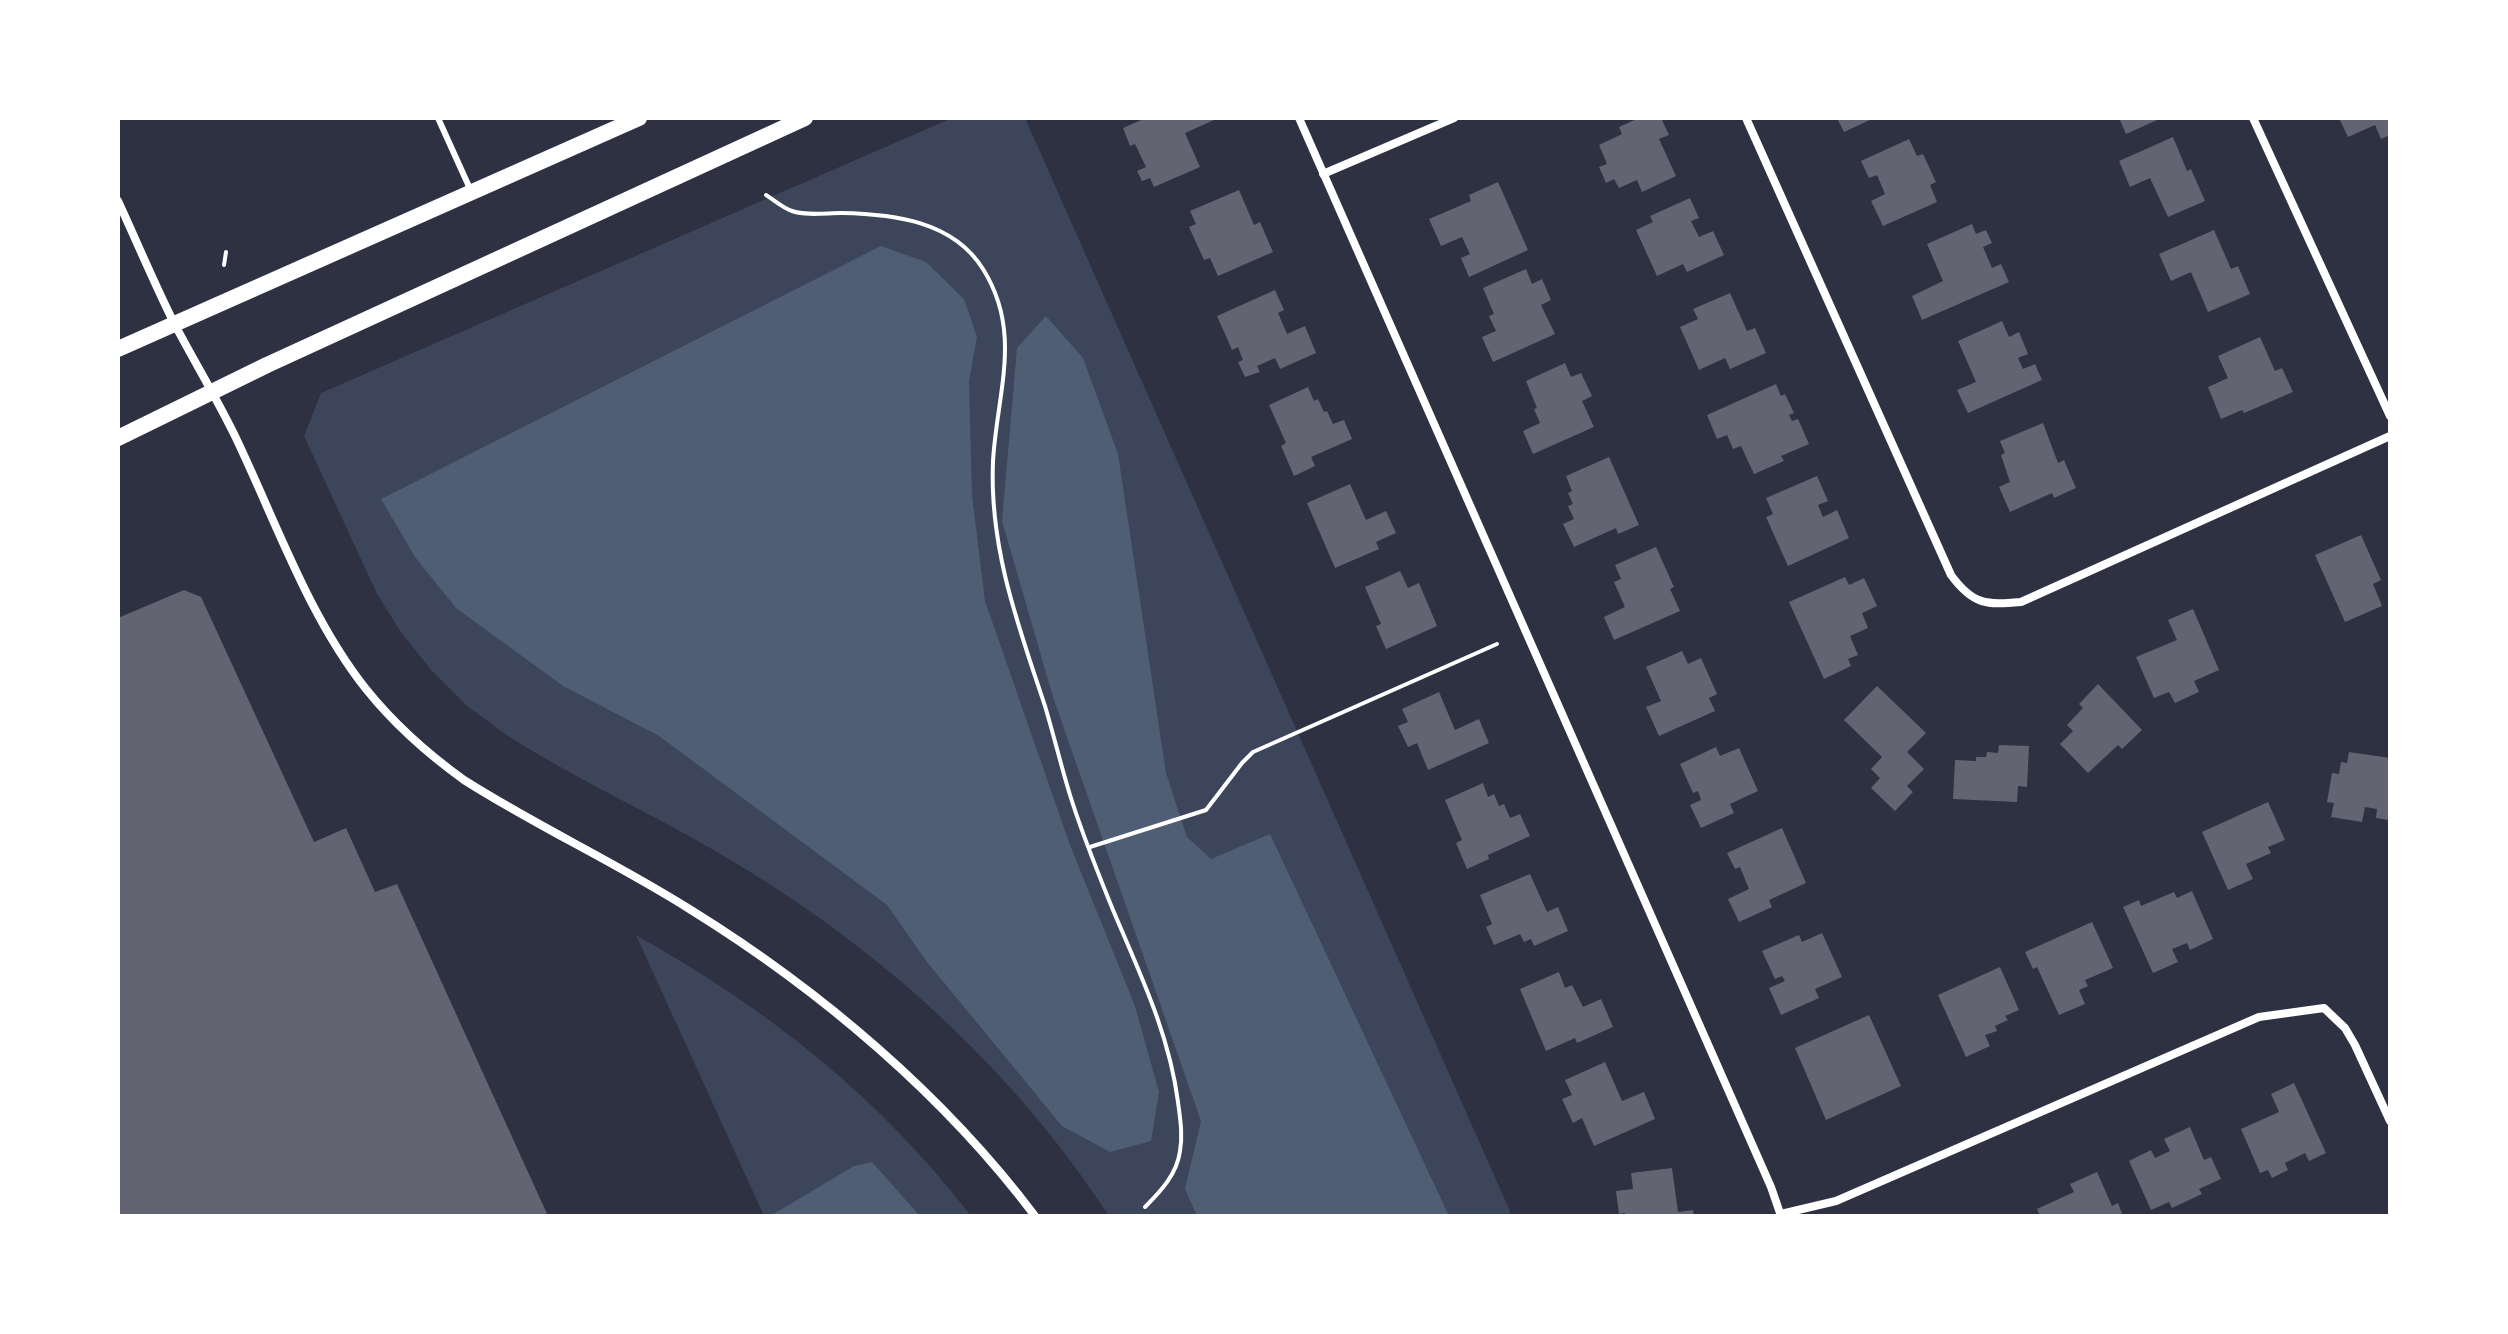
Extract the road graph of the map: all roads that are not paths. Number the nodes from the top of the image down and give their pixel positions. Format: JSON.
{"nodes":[{"id":1,"x":438,"y":118,"type":"edge"},
{"id":2,"x":639,"y":118,"type":"edge"},
{"id":3,"x":805,"y":118,"type":"edge"},
{"id":4,"x":1299,"y":118,"type":"edge"},
{"id":5,"x":1454,"y":118,"type":"edge"},
{"id":6,"x":1746,"y":118,"type":"edge"},
{"id":7,"x":2253,"y":118,"type":"edge"},
{"id":8,"x":1323,"y":174,"type":"junction"},
{"id":9,"x":471,"y":191,"type":"junction"},
{"id":10,"x":118,"y":201,"type":"edge"},
{"id":11,"x":174,"y":323,"type":"junction"},
{"id":12,"x":118,"y":349,"type":"edge"},
{"id":13,"x":213,"y":392,"type":"junction"},
{"id":14,"x":2390,"y":416,"type":"edge"},
{"id":15,"x":2390,"y":436,"type":"edge"},
{"id":16,"x":118,"y":438,"type":"edge"},
{"id":17,"x":2390,"y":1121,"type":"edge"},
{"id":18,"x":1781,"y":1215,"type":"edge"},
{"id":19,"x":1035,"y":1216,"type":"edge"}],
"edges":[{"from":1,"to":9,"type":"lane"},
{"from":2,"to":9,"type":"main road"},
{"from":3,"to":13,"type":"main road"},
{"from":4,"to":8,"type":"street"},
{"from":5,"to":8,"type":"street"},
{"from":6,"to":15,"type":"street"},
{"from":7,"to":14,"type":"street"},
{"from":8,"to":18,"type":"street"},
{"from":9,"to":11,"type":"main road"},
{"from":10,"to":11,"type":"street"},
{"from":11,"to":12,"type":"main road"},
{"from":11,"to":13,"type":"street"},
{"from":13,"to":16,"type":"main road"},
{"from":13,"to":19,"type":"street"},
{"from":17,"to":18,"type":"street"}]}
